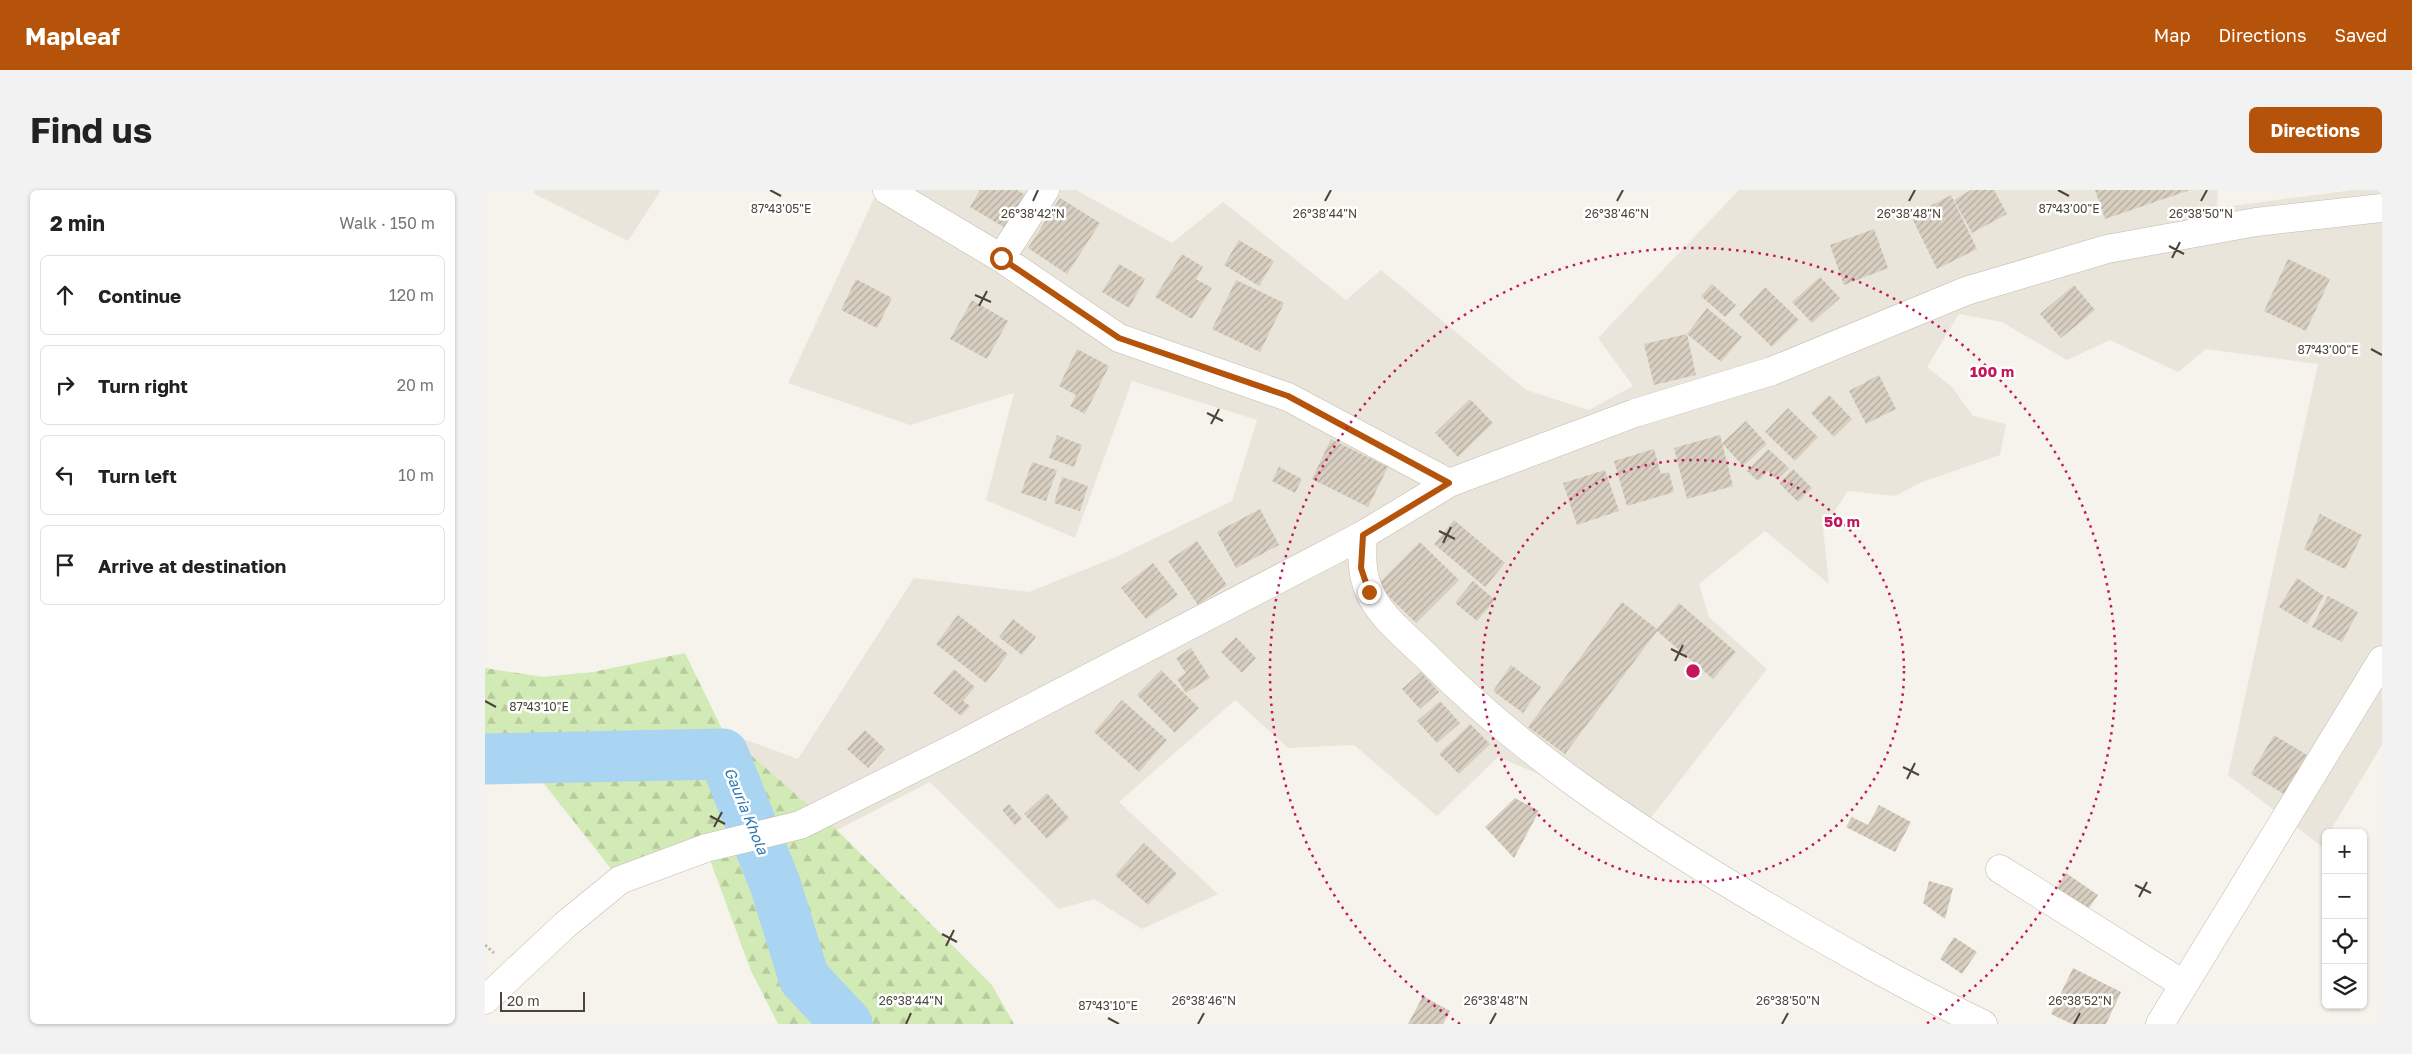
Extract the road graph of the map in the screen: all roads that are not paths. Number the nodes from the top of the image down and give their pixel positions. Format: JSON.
{"nodes":[{"id":1,"x":887,"y":190,"type":"edge"},
{"id":2,"x":1045,"y":190,"type":"edge"},
{"id":3,"x":2382,"y":208,"type":"edge"},
{"id":4,"x":1001,"y":258,"type":"junction"},
{"id":5,"x":1449,"y":483,"type":"junction"},
{"id":6,"x":1363,"y":535,"type":"junction"},
{"id":7,"x":2382,"y":660,"type":"edge"},
{"id":8,"x":2000,"y":869,"type":"dead end"},
{"id":9,"x":2183,"y":984,"type":"junction"},
{"id":10,"x":485,"y":1000,"type":"edge"},
{"id":11,"x":1983,"y":1024,"type":"edge"},
{"id":12,"x":2160,"y":1024,"type":"edge"}],
"edges":[{"from":1,"to":4,"type":"street"},
{"from":2,"to":4,"type":"street"},
{"from":3,"to":5,"type":"street"},
{"from":4,"to":5,"type":"street"},
{"from":5,"to":6,"type":"street"},
{"from":6,"to":10,"type":"street"},
{"from":6,"to":11,"type":"street"},
{"from":7,"to":9,"type":"street"},
{"from":8,"to":9,"type":"street"},
{"from":9,"to":12,"type":"street"}]}
